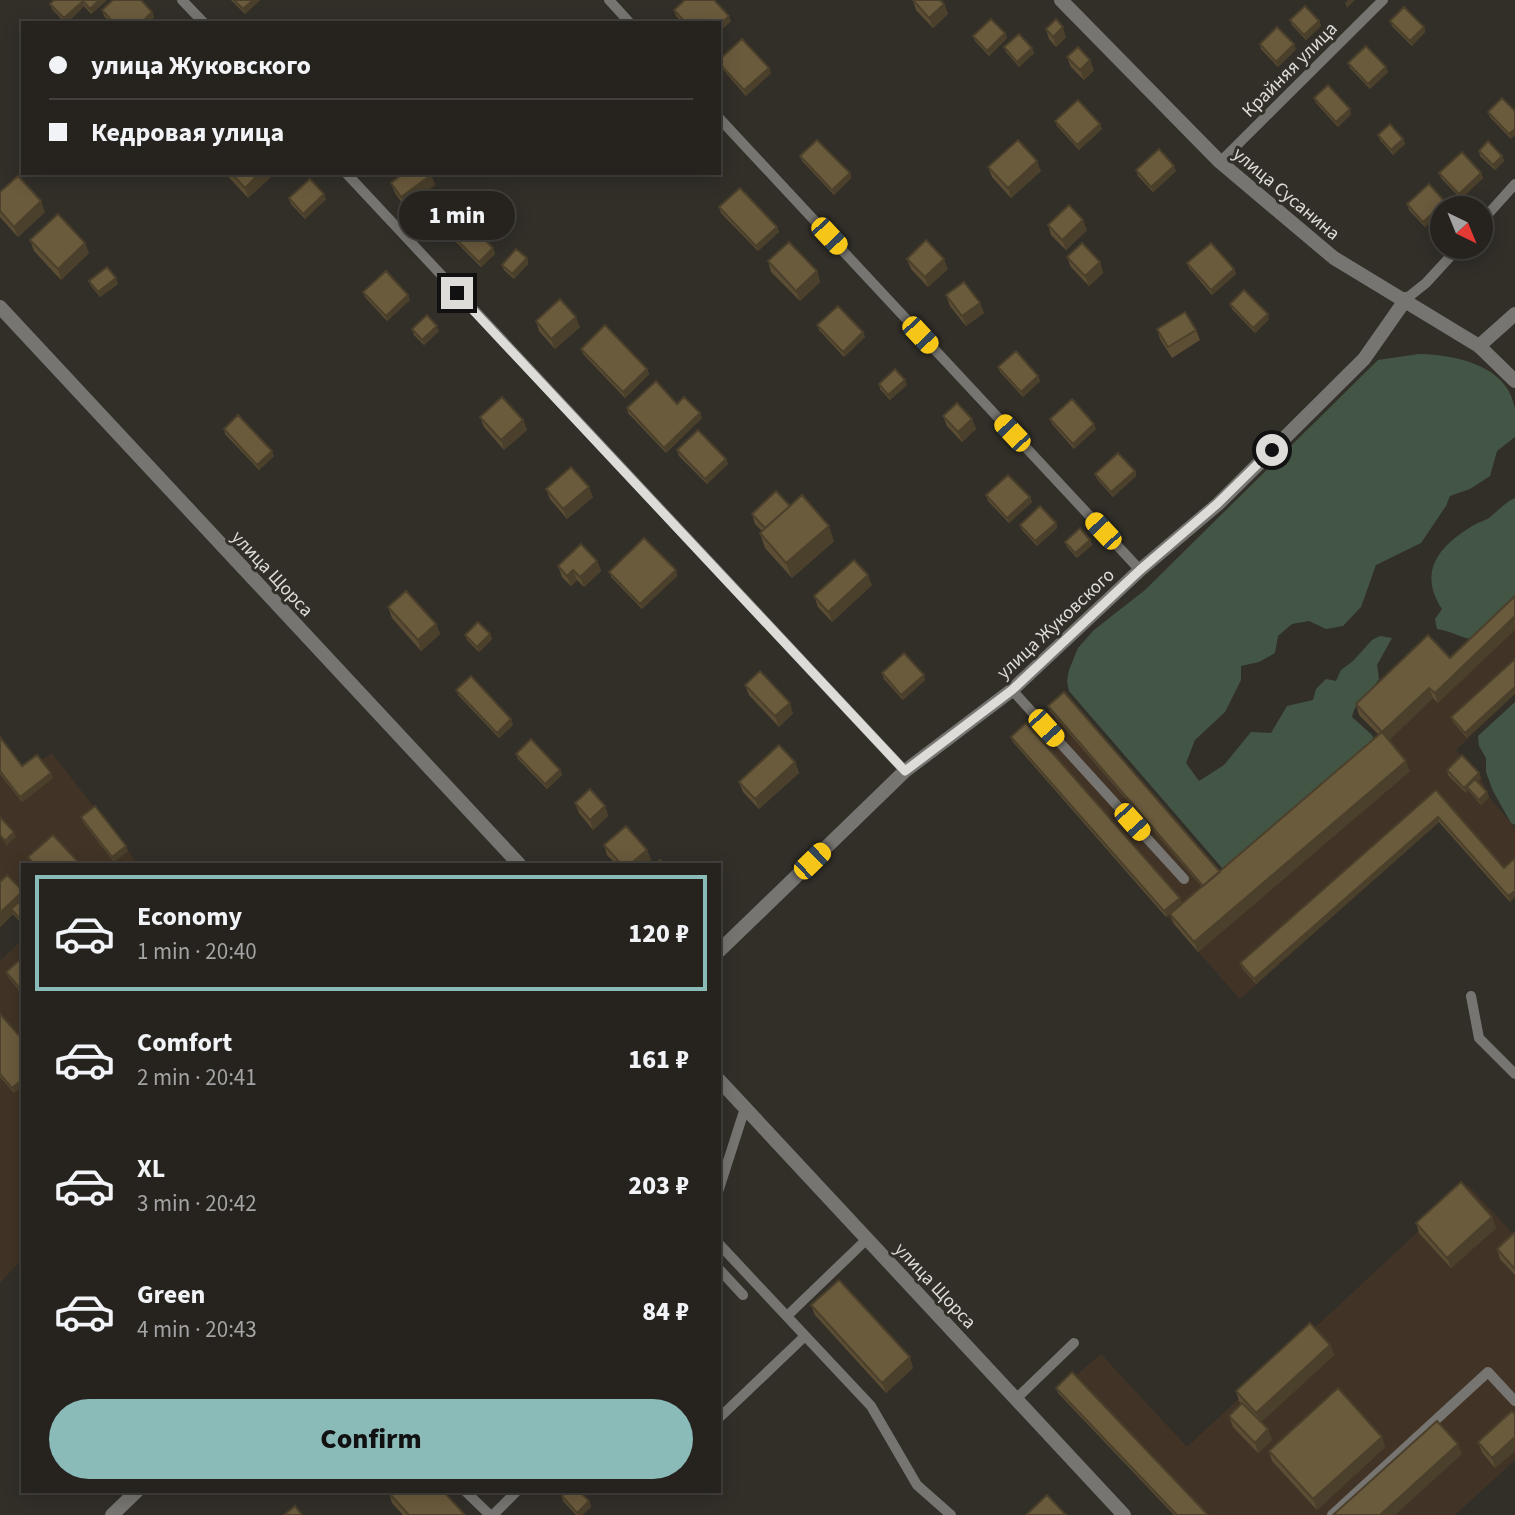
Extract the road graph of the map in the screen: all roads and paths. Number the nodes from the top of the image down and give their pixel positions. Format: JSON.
{"nodes":[{"id":1,"x":183,"y":0,"type":"edge"},
{"id":2,"x":609,"y":0,"type":"edge"},
{"id":3,"x":1383,"y":0,"type":"edge"},
{"id":4,"x":1069,"y":3,"type":"edge"},
{"id":5,"x":202,"y":21,"type":"edge"},
{"id":6,"x":628,"y":21,"type":"edge"},
{"id":7,"x":721,"y":120,"type":"edge"},
{"id":8,"x":1220,"y":162,"type":"junction"},
{"id":9,"x":347,"y":175,"type":"edge"},
{"id":10,"x":1515,"y":184,"type":"edge"},
{"id":11,"x":1493,"y":209,"type":"edge"},
{"id":12,"x":1448,"y":259,"type":"edge"},
{"id":13,"x":1406,"y":299,"type":"junction"},
{"id":14,"x":0,"y":307,"type":"edge"},
{"id":15,"x":1515,"y":314,"type":"edge"},
{"id":16,"x":1479,"y":346,"type":"junction"},
{"id":17,"x":1515,"y":381,"type":"edge"},
{"id":18,"x":1140,"y":570,"type":"junction"},
{"id":19,"x":1012,"y":690,"type":"junction"},
{"id":20,"x":905,"y":771,"type":"junction"},
{"id":21,"x":518,"y":863,"type":"edge"},
{"id":22,"x":1184,"y":878,"type":"dead end"},
{"id":23,"x":721,"y":949,"type":"edge"},
{"id":24,"x":1471,"y":996,"type":"dead end"},
{"id":25,"x":1515,"y":1074,"type":"edge"},
{"id":26,"x":721,"y":1082,"type":"edge"},
{"id":27,"x":745,"y":1108,"type":"junction"},
{"id":28,"x":721,"y":1183,"type":"edge"},
{"id":29,"x":867,"y":1240,"type":"junction"},
{"id":30,"x":721,"y":1246,"type":"edge"},
{"id":31,"x":721,"y":1271,"type":"edge"},
{"id":32,"x":743,"y":1296,"type":"dead end"},
{"id":33,"x":787,"y":1316,"type":"junction"},
{"id":34,"x":806,"y":1336,"type":"junction"},
{"id":35,"x":1074,"y":1343,"type":"dead end"},
{"id":36,"x":1016,"y":1399,"type":"junction"},
{"id":37,"x":1515,"y":1401,"type":"edge"},
{"id":38,"x":721,"y":1416,"type":"edge"},
{"id":39,"x":135,"y":1493,"type":"edge"},
{"id":40,"x":468,"y":1493,"type":"edge"},
{"id":41,"x":515,"y":1493,"type":"edge"},
{"id":42,"x":112,"y":1515,"type":"edge"},
{"id":43,"x":491,"y":1515,"type":"edge"},
{"id":44,"x":951,"y":1515,"type":"edge"},
{"id":45,"x":1124,"y":1515,"type":"edge"},
{"id":46,"x":1332,"y":1515,"type":"edge"}],
"edges":[{"from":1,"to":5,"type":"lane"},
{"from":2,"to":6,"type":"lane"},
{"from":3,"to":8,"type":"lane","name":"Крайняя улица"},
{"from":4,"to":8,"type":"street","name":"улица Сусанина"},
{"from":7,"to":18,"type":"lane"},
{"from":8,"to":13,"type":"street","name":"улица Сусанина"},
{"from":9,"to":20,"type":"lane"},
{"from":10,"to":11,"type":"lane"},
{"from":12,"to":13,"type":"lane","name":"улица Жуковского"},
{"from":13,"to":16,"type":"street","name":"улица Сусанина"},
{"from":13,"to":18,"type":"street","name":"улица Жуковского"},
{"from":14,"to":21,"type":"street","name":"улица Щорса"},
{"from":15,"to":16,"type":"street"},
{"from":16,"to":17,"type":"street","name":"улица Сусанина"},
{"from":18,"to":19,"type":"street","name":"улица Жуковского"},
{"from":19,"to":20,"type":"street","name":"улица Жуковского"},
{"from":19,"to":22,"type":"lane"},
{"from":20,"to":23,"type":"street","name":"улица Жуковского"},
{"from":24,"to":25,"type":"lane"},
{"from":26,"to":27,"type":"street","name":"улица Щорса"},
{"from":27,"to":28,"type":"lane"},
{"from":27,"to":29,"type":"street","name":"улица Щорса"},
{"from":29,"to":33,"type":"lane"},
{"from":29,"to":36,"type":"street","name":"улица Щорса"},
{"from":30,"to":33,"type":"lane"},
{"from":31,"to":32,"type":"lane"},
{"from":33,"to":34,"type":"lane"},
{"from":34,"to":38,"type":"lane"},
{"from":34,"to":44,"type":"lane"},
{"from":35,"to":36,"type":"lane"},
{"from":36,"to":45,"type":"street","name":"улица Щорса"},
{"from":37,"to":46,"type":"lane"},
{"from":39,"to":42,"type":"street"},
{"from":40,"to":43,"type":"lane"},
{"from":41,"to":43,"type":"lane"}]}
